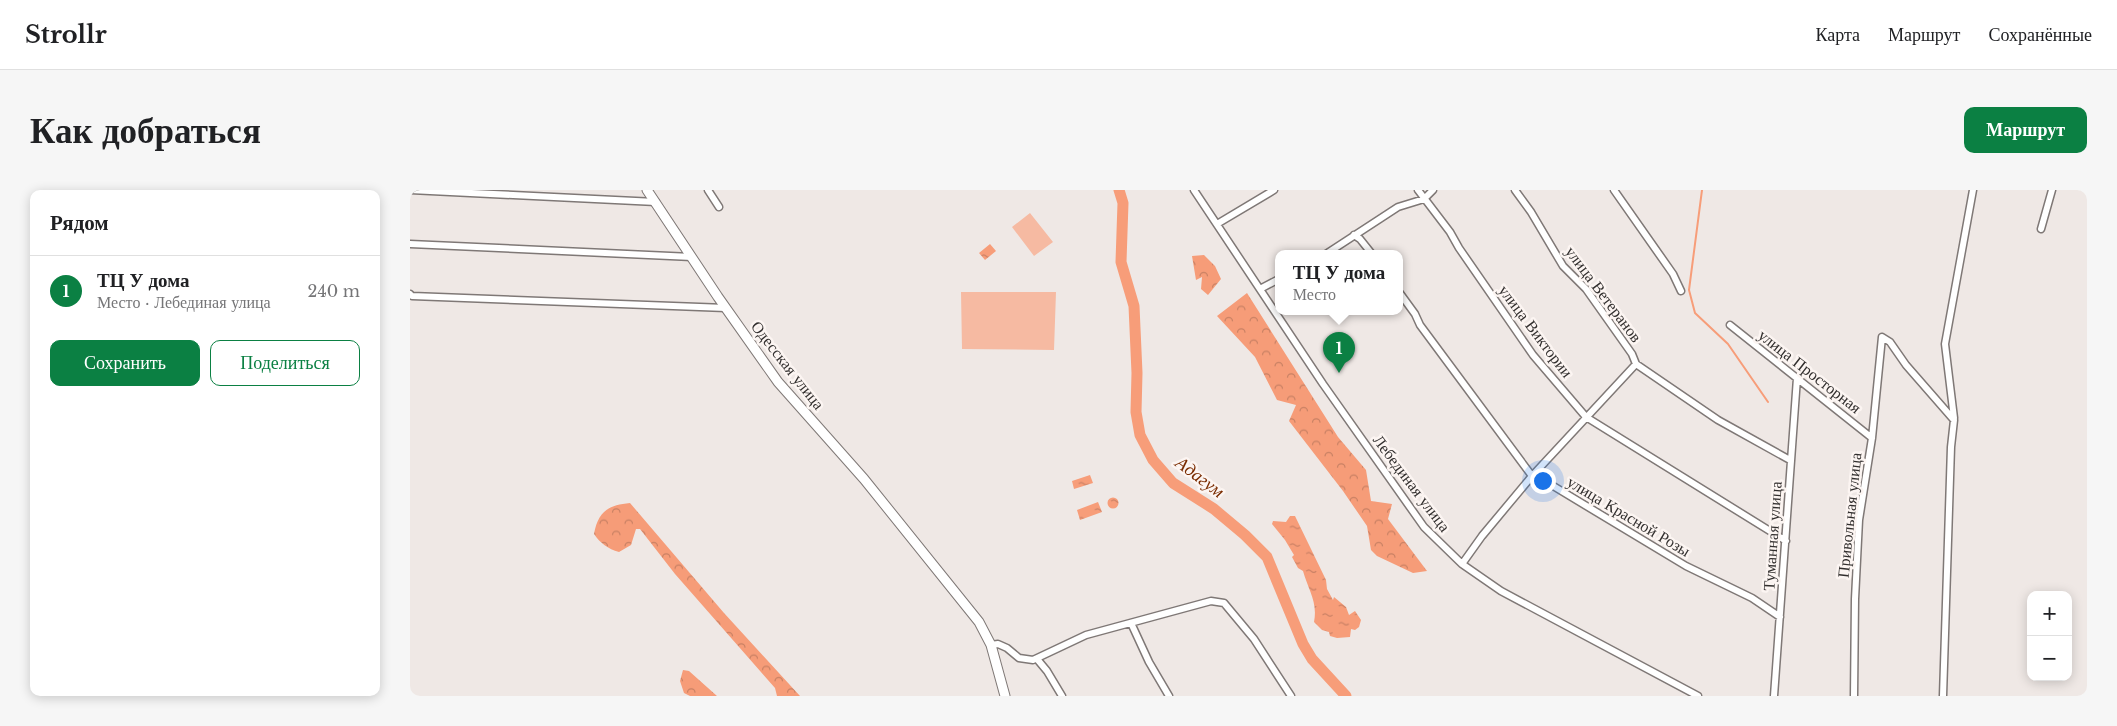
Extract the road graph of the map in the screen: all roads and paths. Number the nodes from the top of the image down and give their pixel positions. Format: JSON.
{"nodes":[{"id":1,"x":410,"y":190,"type":"edge"},
{"id":2,"x":648,"y":190,"type":"edge"},
{"id":3,"x":708,"y":190,"type":"edge"},
{"id":4,"x":1194,"y":190,"type":"edge"},
{"id":5,"x":1274,"y":190,"type":"edge"},
{"id":6,"x":1418,"y":190,"type":"edge"},
{"id":7,"x":1433,"y":190,"type":"edge"},
{"id":8,"x":1515,"y":190,"type":"edge"},
{"id":9,"x":1614,"y":190,"type":"edge"},
{"id":10,"x":1973,"y":190,"type":"edge"},
{"id":11,"x":2052,"y":190,"type":"edge"},
{"id":12,"x":1424,"y":199,"type":"junction"},
{"id":13,"x":656,"y":202,"type":"junction"},
{"id":14,"x":719,"y":207,"type":"dead end"},
{"id":15,"x":1217,"y":224,"type":"junction"},
{"id":16,"x":2041,"y":229,"type":"dead end"},
{"id":17,"x":1354,"y":235,"type":"junction"},
{"id":18,"x":410,"y":244,"type":"edge"},
{"id":19,"x":1332,"y":250,"type":"edge"},
{"id":20,"x":1369,"y":250,"type":"edge"},
{"id":21,"x":692,"y":257,"type":"junction"},
{"id":22,"x":1275,"y":281,"type":"edge"},
{"id":23,"x":1260,"y":289,"type":"junction"},
{"id":24,"x":1681,"y":291,"type":"dead end"},
{"id":25,"x":410,"y":294,"type":"edge"},
{"id":26,"x":1403,"y":298,"type":"edge"},
{"id":27,"x":726,"y":308,"type":"junction"},
{"id":28,"x":1275,"y":311,"type":"edge"},
{"id":29,"x":1278,"y":315,"type":"edge"},
{"id":30,"x":1730,"y":325,"type":"dead end"},
{"id":31,"x":1636,"y":364,"type":"junction"},
{"id":32,"x":1797,"y":378,"type":"junction"},
{"id":33,"x":1586,"y":417,"type":"junction"},
{"id":34,"x":1954,"y":420,"type":"junction"},
{"id":35,"x":1872,"y":438,"type":"junction"},
{"id":36,"x":1790,"y":460,"type":"junction"},
{"id":37,"x":1532,"y":476,"type":"junction"},
{"id":38,"x":1786,"y":541,"type":"junction"},
{"id":39,"x":1462,"y":564,"type":"junction"},
{"id":40,"x":1780,"y":617,"type":"junction"},
{"id":41,"x":1131,"y":623,"type":"junction"},
{"id":42,"x":991,"y":645,"type":"junction"},
{"id":43,"x":1037,"y":659,"type":"junction"},
{"id":44,"x":1005,"y":696,"type":"edge"},
{"id":45,"x":1062,"y":696,"type":"edge"},
{"id":46,"x":1169,"y":696,"type":"edge"},
{"id":47,"x":1292,"y":696,"type":"edge"},
{"id":48,"x":1698,"y":696,"type":"edge"},
{"id":49,"x":1774,"y":696,"type":"edge"},
{"id":50,"x":1854,"y":696,"type":"edge"},
{"id":51,"x":1943,"y":696,"type":"edge"}],
"edges":[{"from":1,"to":13,"type":"street"},
{"from":2,"to":13,"type":"main road","name":"Одесская улица"},
{"from":3,"to":14,"type":"street"},
{"from":4,"to":15,"type":"street","name":"Лебединая улица"},
{"from":5,"to":15,"type":"street"},
{"from":6,"to":12,"type":"street","name":"улица Виктории"},
{"from":7,"to":12,"type":"street"},
{"from":8,"to":31,"type":"street","name":"улица Ветеранов"},
{"from":9,"to":24,"type":"street"},
{"from":10,"to":34,"type":"street"},
{"from":11,"to":16,"type":"street"},
{"from":12,"to":17,"type":"street"},
{"from":12,"to":33,"type":"street","name":"улица Виктории"},
{"from":13,"to":21,"type":"main road","name":"Одесская улица"},
{"from":15,"to":23,"type":"street","name":"Лебединая улица"},
{"from":17,"to":19,"type":"street"},
{"from":17,"to":20,"type":"street"},
{"from":18,"to":21,"type":"street"},
{"from":21,"to":27,"type":"main road","name":"Одесская улица"},
{"from":22,"to":23,"type":"street"},
{"from":23,"to":28,"type":"street","name":"Лебединая улица"},
{"from":25,"to":27,"type":"street"},
{"from":26,"to":37,"type":"street","name":"улица Красной Розы"},
{"from":27,"to":42,"type":"main road","name":"Одесская улица"},
{"from":29,"to":39,"type":"street","name":"Лебединая улица"},
{"from":30,"to":32,"type":"street","name":"улица Просторная"},
{"from":31,"to":33,"type":"street"},
{"from":31,"to":36,"type":"street","name":"улица Ветеранов"},
{"from":32,"to":35,"type":"street","name":"улица Просторная"},
{"from":32,"to":36,"type":"street","name":"Туманная улица"},
{"from":33,"to":37,"type":"street"},
{"from":33,"to":38,"type":"street","name":"улица Виктории"},
{"from":34,"to":35,"type":"street","name":"Привольная улица"},
{"from":34,"to":51,"type":"street"},
{"from":35,"to":50,"type":"street","name":"Привольная улица"},
{"from":36,"to":38,"type":"street","name":"Туманная улица"},
{"from":37,"to":39,"type":"street"},
{"from":37,"to":40,"type":"street","name":"улица Красной Розы"},
{"from":38,"to":40,"type":"street","name":"Туманная улица"},
{"from":39,"to":48,"type":"street","name":"Лебединая улица"},
{"from":40,"to":49,"type":"street","name":"Туманная улица"},
{"from":41,"to":43,"type":"street"},
{"from":41,"to":46,"type":"street"},
{"from":41,"to":47,"type":"street"},
{"from":42,"to":43,"type":"street"},
{"from":42,"to":44,"type":"main road","name":"Одесская улица"},
{"from":43,"to":45,"type":"street"}]}
